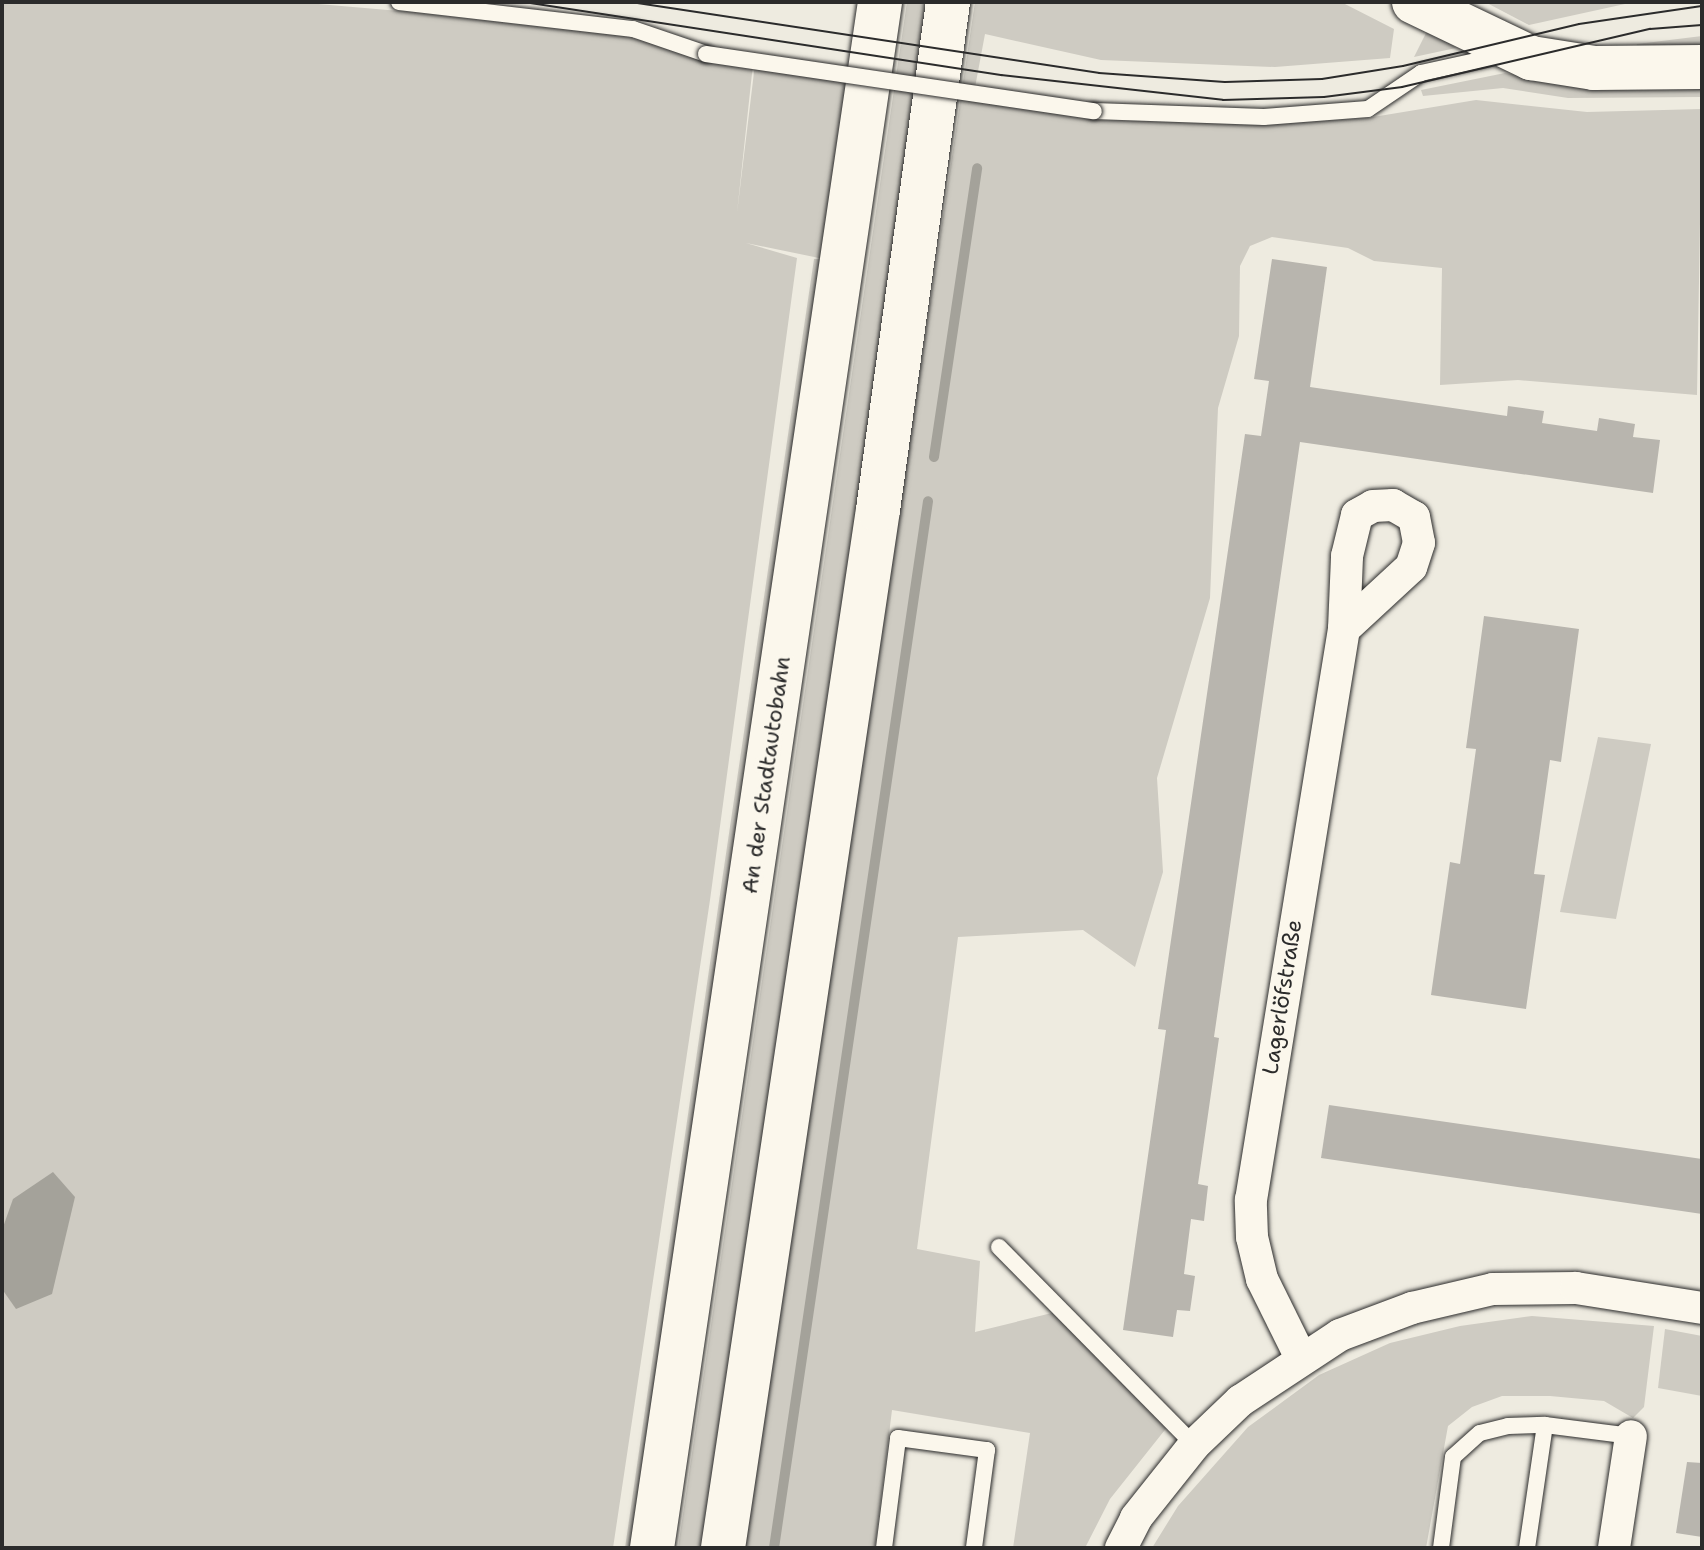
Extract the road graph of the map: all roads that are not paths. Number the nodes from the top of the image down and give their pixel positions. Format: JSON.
{"nodes":[{"id":1,"x":399,"y":2,"type":"edge"},
{"id":2,"x":880,"y":2,"type":"edge"},
{"id":3,"x":948,"y":2,"type":"edge"},
{"id":4,"x":1414,"y":2,"type":"edge"},
{"id":5,"x":1458,"y":2,"type":"edge"},
{"id":6,"x":1504,"y":45,"type":"junction"},
{"id":7,"x":1702,"y":67,"type":"edge"},
{"id":8,"x":1344,"y":629,"type":"dead end"},
{"id":9,"x":999,"y":1247,"type":"dead end"},
{"id":10,"x":1702,"y":1308,"type":"edge"},
{"id":11,"x":1301,"y":1358,"type":"junction"},
{"id":12,"x":1545,"y":1425,"type":"junction"},
{"id":13,"x":1631,"y":1436,"type":"joint"},
{"id":14,"x":1194,"y":1445,"type":"junction"},
{"id":15,"x":652,"y":1548,"type":"edge"},
{"id":16,"x":723,"y":1548,"type":"edge"},
{"id":17,"x":884,"y":1548,"type":"edge"},
{"id":18,"x":974,"y":1548,"type":"edge"},
{"id":19,"x":1121,"y":1548,"type":"edge"},
{"id":20,"x":1441,"y":1548,"type":"edge"},
{"id":21,"x":1527,"y":1548,"type":"edge"},
{"id":22,"x":1614,"y":1548,"type":"edge"}],
"edges":[{"from":1,"to":6,"type":"lane","bridge":true},
{"from":2,"to":15,"type":"main road","name":"An der Stadtautobahn"},
{"from":3,"to":16,"type":"main road"},
{"from":4,"to":6,"type":"main road"},
{"from":5,"to":6,"type":"main road"},
{"from":6,"to":7,"type":"main road"},
{"from":8,"to":11,"type":"street","name":"Lagerlöfstraße"},
{"from":9,"to":14,"type":"lane"},
{"from":10,"to":11,"type":"street"},
{"from":11,"to":14,"type":"street"},
{"from":12,"to":13,"type":"lane"},
{"from":12,"to":20,"type":"lane"},
{"from":12,"to":21,"type":"lane"},
{"from":13,"to":22,"type":"street"},
{"from":14,"to":19,"type":"street"},
{"from":17,"to":18,"type":"lane"}]}
